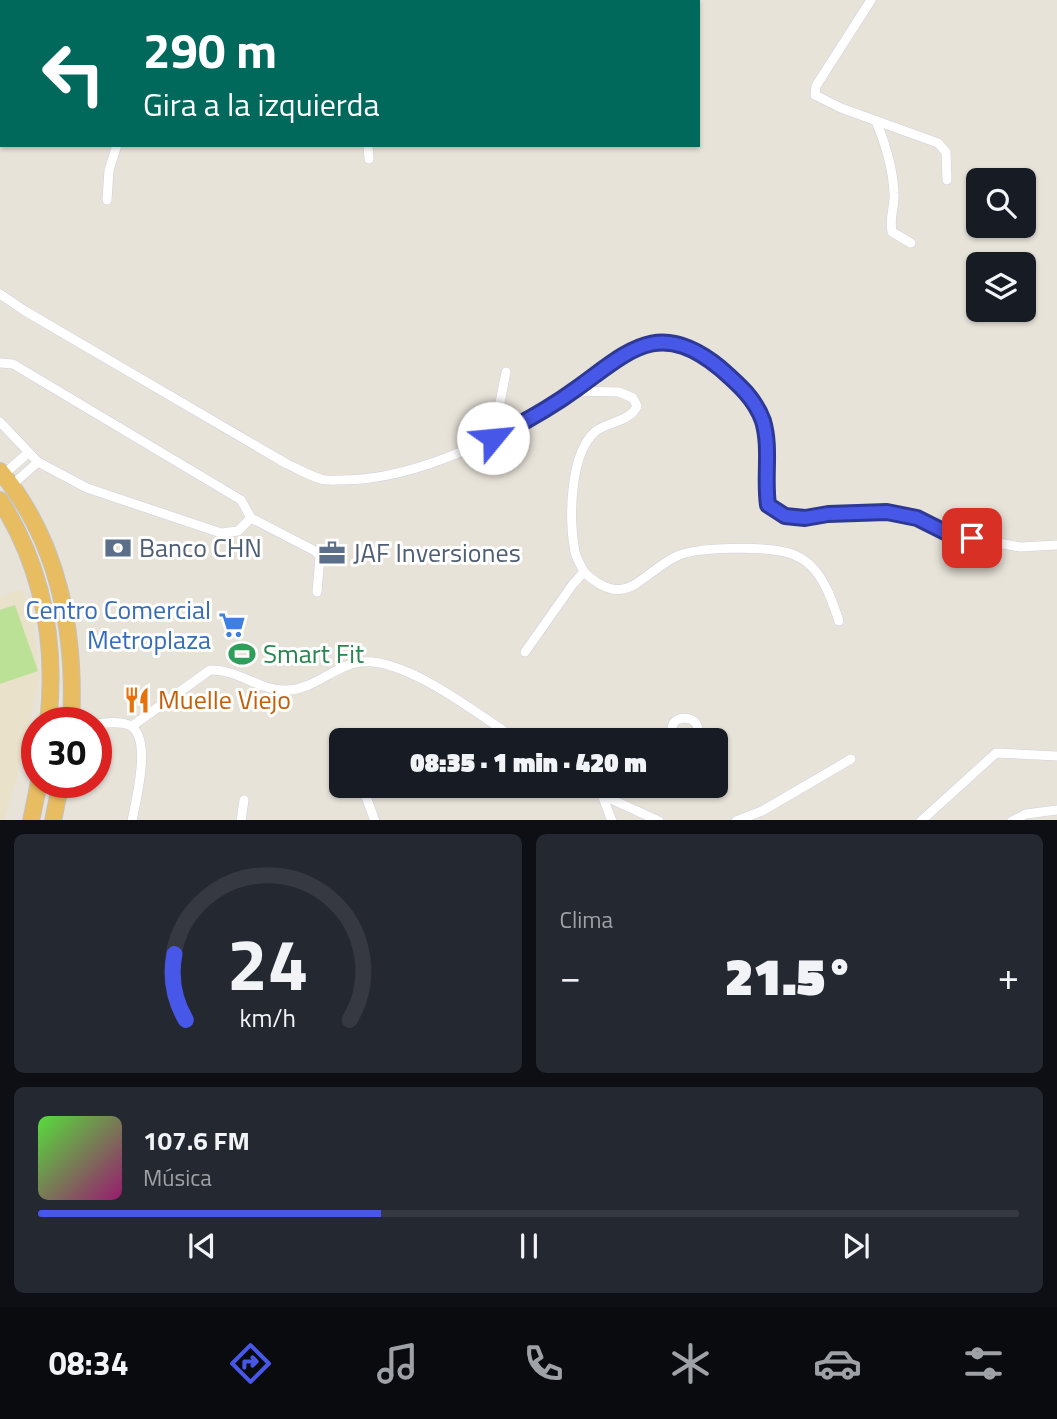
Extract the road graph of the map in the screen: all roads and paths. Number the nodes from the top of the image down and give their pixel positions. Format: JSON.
{"nodes":[{"id":1,"x":871,"y":0,"type":"edge"},
{"id":2,"x":876,"y":121,"type":"junction"},
{"id":3,"x":116,"y":147,"type":"edge"},
{"id":4,"x":368,"y":147,"type":"edge"},
{"id":5,"x":369,"y":159,"type":"dead end"},
{"id":6,"x":947,"y":180,"type":"dead end"},
{"id":7,"x":107,"y":200,"type":"dead end"},
{"id":8,"x":911,"y":243,"type":"dead end"},
{"id":9,"x":0,"y":294,"type":"edge"},
{"id":10,"x":0,"y":363,"type":"edge"},
{"id":11,"x":506,"y":372,"type":"dead end"},
{"id":12,"x":574,"y":391,"type":"junction"},
{"id":13,"x":0,"y":422,"type":"edge"},
{"id":14,"x":493,"y":438,"type":"junction"},
{"id":15,"x":28,"y":453,"type":"junction"},
{"id":16,"x":38,"y":462,"type":"junction"},
{"id":17,"x":5,"y":477,"type":"edge"},
{"id":18,"x":0,"y":500,"type":"edge"},
{"id":19,"x":251,"y":518,"type":"junction"},
{"id":20,"x":1057,"y":545,"type":"edge"},
{"id":21,"x":584,"y":572,"type":"junction"},
{"id":22,"x":317,"y":592,"type":"dead end"},
{"id":23,"x":839,"y":621,"type":"dead end"},
{"id":24,"x":525,"y":652,"type":"dead end"},
{"id":25,"x":49,"y":707,"type":"edge"},
{"id":26,"x":71,"y":707,"type":"edge"},
{"id":27,"x":112,"y":723,"type":"edge"},
{"id":28,"x":132,"y":726,"type":"junction"},
{"id":29,"x":498,"y":728,"type":"edge"},
{"id":30,"x":675,"y":728,"type":"edge"},
{"id":31,"x":698,"y":728,"type":"edge"},
{"id":32,"x":1057,"y":756,"type":"edge"},
{"id":33,"x":851,"y":759,"type":"dead end"},
{"id":34,"x":36,"y":798,"type":"edge"},
{"id":35,"x":58,"y":798,"type":"edge"},
{"id":36,"x":366,"y":798,"type":"edge"},
{"id":37,"x":605,"y":798,"type":"edge"},
{"id":38,"x":616,"y":798,"type":"edge"},
{"id":39,"x":244,"y":800,"type":"dead end"},
{"id":40,"x":1057,"y":810,"type":"edge"},
{"id":41,"x":31,"y":820,"type":"edge"},
{"id":42,"x":53,"y":820,"type":"edge"},
{"id":43,"x":132,"y":820,"type":"edge"},
{"id":44,"x":241,"y":820,"type":"edge"},
{"id":45,"x":375,"y":820,"type":"edge"},
{"id":46,"x":612,"y":820,"type":"edge"},
{"id":47,"x":657,"y":820,"type":"edge"},
{"id":48,"x":739,"y":820,"type":"edge"},
{"id":49,"x":922,"y":820,"type":"edge"},
{"id":50,"x":1014,"y":820,"type":"edge"}],
"edges":[{"from":1,"to":2,"type":"street"},
{"from":2,"to":6,"type":"street"},
{"from":2,"to":8,"type":"street"},
{"from":3,"to":7,"type":"street"},
{"from":4,"to":5,"type":"street"},
{"from":9,"to":14,"type":"street"},
{"from":10,"to":19,"type":"street"},
{"from":11,"to":14,"type":"street"},
{"from":12,"to":14,"type":"street"},
{"from":12,"to":20,"type":"street"},
{"from":12,"to":21,"type":"street"},
{"from":13,"to":15,"type":"street"},
{"from":15,"to":16,"type":"street"},
{"from":15,"to":17,"type":"street"},
{"from":16,"to":17,"type":"street"},
{"from":16,"to":19,"type":"street"},
{"from":17,"to":26,"type":"highway"},
{"from":18,"to":25,"type":"highway"},
{"from":19,"to":22,"type":"street"},
{"from":21,"to":23,"type":"street"},
{"from":21,"to":24,"type":"street"},
{"from":27,"to":28,"type":"street"},
{"from":28,"to":29,"type":"street"},
{"from":28,"to":43,"type":"street"},
{"from":30,"to":31,"type":"street"},
{"from":32,"to":49,"type":"street"},
{"from":33,"to":48,"type":"street"},
{"from":34,"to":41,"type":"highway"},
{"from":35,"to":42,"type":"highway"},
{"from":36,"to":45,"type":"street"},
{"from":37,"to":46,"type":"street"},
{"from":38,"to":47,"type":"street"},
{"from":39,"to":44,"type":"street"},
{"from":40,"to":50,"type":"street"}]}
